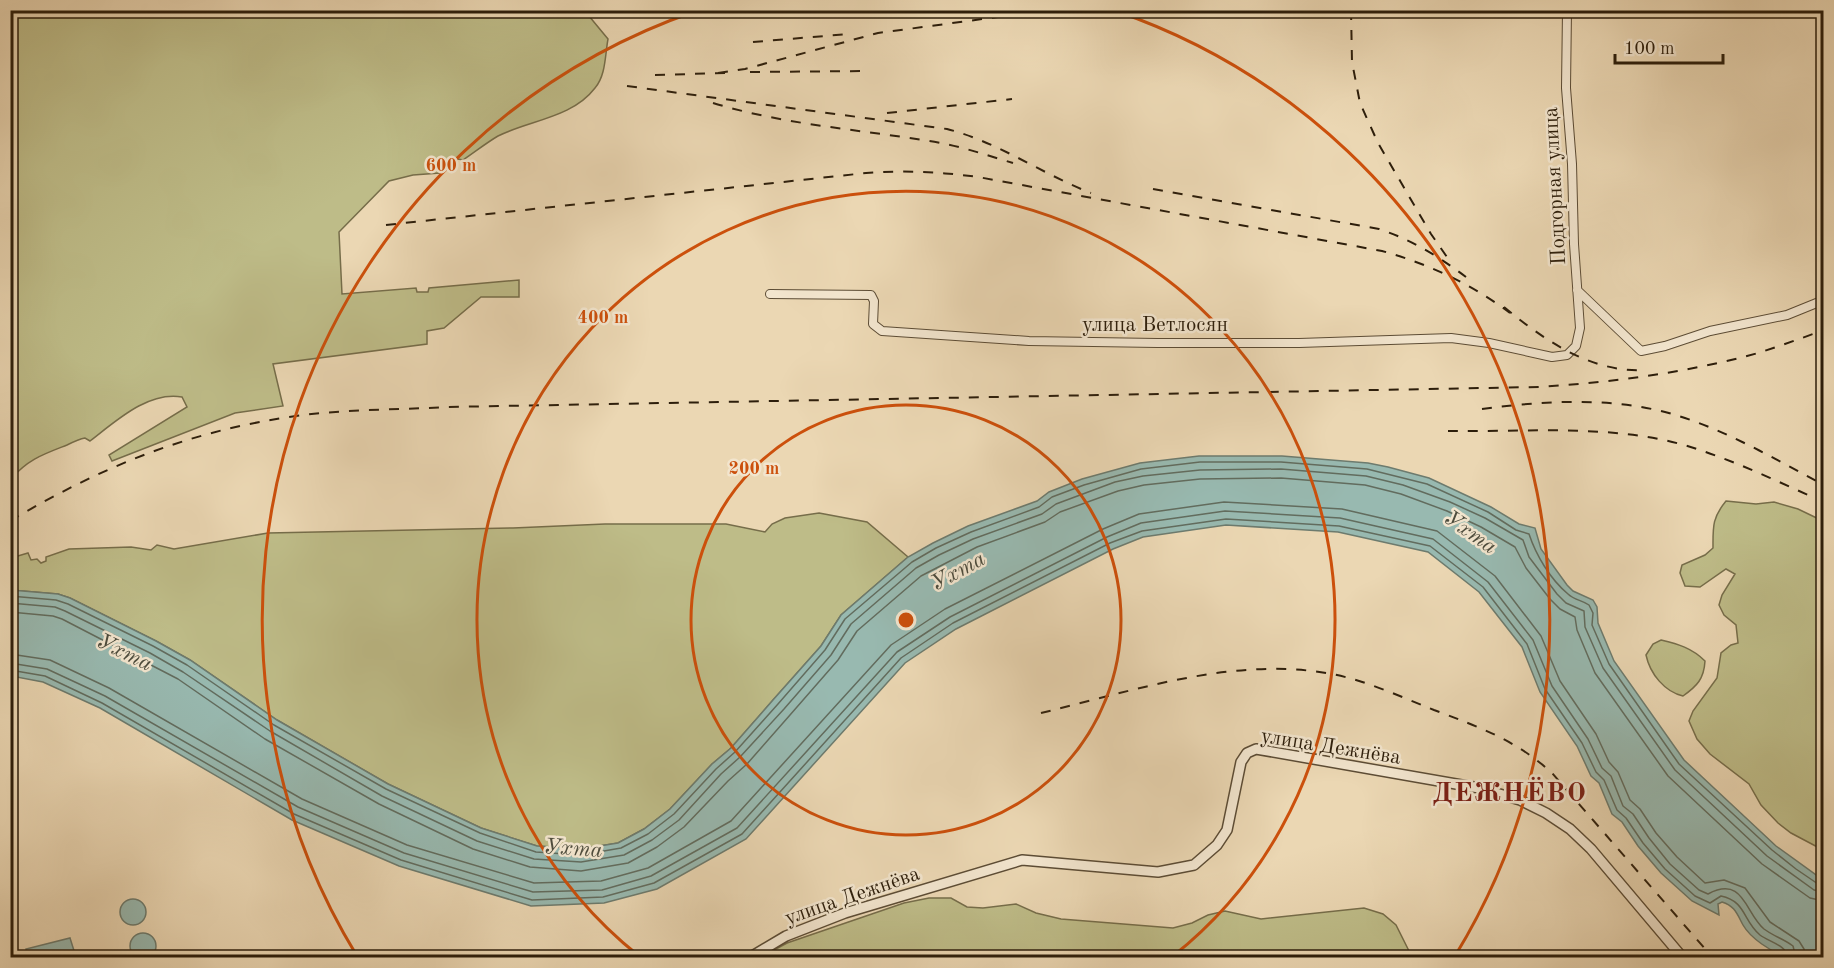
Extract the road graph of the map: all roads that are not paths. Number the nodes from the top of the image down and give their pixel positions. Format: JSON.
{"nodes":[{"id":1,"x":1567,"y":10,"type":"edge"},
{"id":2,"x":1577,"y":290,"type":"junction"},
{"id":3,"x":770,"y":294,"type":"dead end"},
{"id":4,"x":1824,"y":300,"type":"edge"},
{"id":5,"x":1567,"y":355,"type":"joint"},
{"id":6,"x":749,"y":957,"type":"edge"},
{"id":7,"x":1683,"y":957,"type":"edge"}],
"edges":[{"from":1,"to":2,"type":"street","name":"Подгорная улица"},
{"from":2,"to":4,"type":"street"},
{"from":2,"to":5,"type":"street","name":"Подгорная улица"},
{"from":3,"to":5,"type":"street","name":"улица Ветлосян"},
{"from":6,"to":7,"type":"street","name":"улица Дежнёва"}]}
